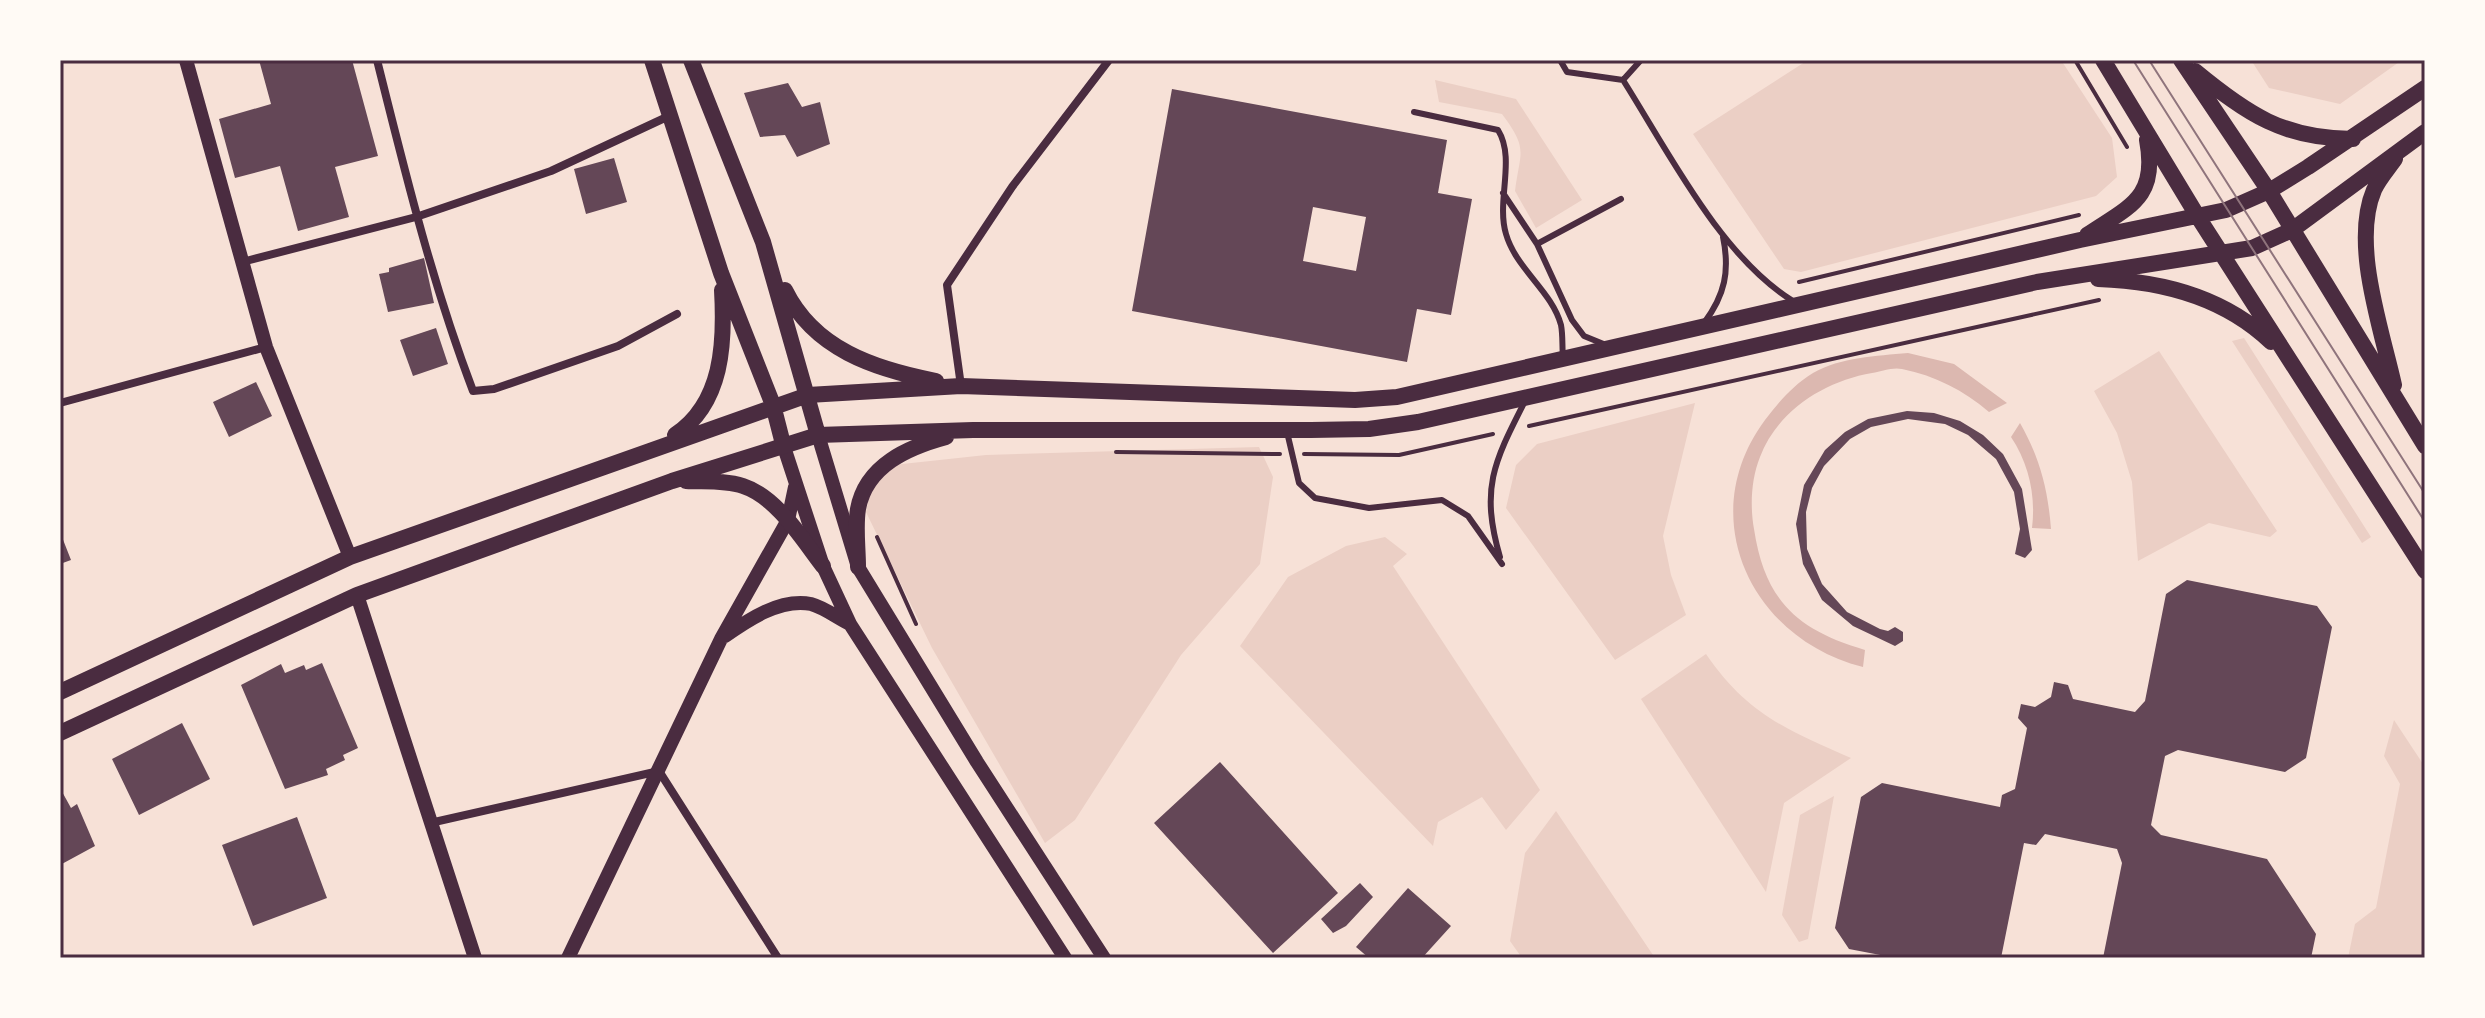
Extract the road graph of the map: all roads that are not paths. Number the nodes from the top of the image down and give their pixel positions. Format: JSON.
{"nodes":[{"id":1,"x":186,"y":60,"type":"edge"},
{"id":2,"x":377,"y":60,"type":"edge"},
{"id":3,"x":652,"y":60,"type":"edge"},
{"id":4,"x":691,"y":60,"type":"edge"},
{"id":5,"x":1109,"y":60,"type":"edge"},
{"id":6,"x":1560,"y":60,"type":"edge"},
{"id":7,"x":1641,"y":60,"type":"edge"},
{"id":8,"x":2103,"y":60,"type":"edge"},
{"id":9,"x":2182,"y":60,"type":"edge"},
{"id":10,"x":1623,"y":80,"type":"junction"},
{"id":11,"x":2425,"y":88,"type":"edge"},
{"id":12,"x":1414,"y":112,"type":"dead end"},
{"id":13,"x":669,"y":116,"type":"junction"},
{"id":14,"x":2144,"y":127,"type":"junction"},
{"id":15,"x":2425,"y":132,"type":"edge"},
{"id":16,"x":2354,"y":139,"type":"junction"},
{"id":17,"x":2402,"y":148,"type":"junction"},
{"id":18,"x":1502,"y":190,"type":"junction"},
{"id":19,"x":2269,"y":191,"type":"junction"},
{"id":20,"x":1621,"y":199,"type":"dead end"},
{"id":21,"x":416,"y":217,"type":"junction"},
{"id":22,"x":2198,"y":217,"type":"junction"},
{"id":23,"x":2292,"y":230,"type":"junction"},
{"id":24,"x":1722,"y":233,"type":"junction"},
{"id":25,"x":2080,"y":240,"type":"junction"},
{"id":26,"x":763,"y":242,"type":"junction"},
{"id":27,"x":1537,"y":244,"type":"junction"},
{"id":28,"x":2221,"y":251,"type":"junction"},
{"id":29,"x":242,"y":262,"type":"junction"},
{"id":30,"x":721,"y":273,"type":"junction"},
{"id":31,"x":2037,"y":282,"type":"junction"},
{"id":32,"x":1799,"y":305,"type":"junction"},
{"id":33,"x":677,"y":314,"type":"dead end"},
{"id":34,"x":1699,"y":328,"type":"junction"},
{"id":35,"x":266,"y":347,"type":"junction"},
{"id":36,"x":1613,"y":348,"type":"junction"},
{"id":37,"x":2288,"y":357,"type":"junction"},
{"id":38,"x":1563,"y":360,"type":"junction"},
{"id":39,"x":961,"y":386,"type":"junction"},
{"id":40,"x":808,"y":395,"type":"junction"},
{"id":41,"x":1527,"y":398,"type":"junction"},
{"id":42,"x":2397,"y":399,"type":"junction"},
{"id":43,"x":60,"y":403,"type":"edge"},
{"id":44,"x":773,"y":405,"type":"junction"},
{"id":45,"x":2418,"y":420,"type":"edge"},
{"id":46,"x":973,"y":430,"type":"junction"},
{"id":47,"x":1287,"y":430,"type":"junction"},
{"id":48,"x":818,"y":435,"type":"junction"},
{"id":49,"x":662,"y":444,"type":"junction"},
{"id":50,"x":783,"y":444,"type":"junction"},
{"id":51,"x":2425,"y":446,"type":"edge"},
{"id":52,"x":672,"y":481,"type":"junction"},
{"id":53,"x":795,"y":485,"type":"junction"},
{"id":54,"x":788,"y":520,"type":"junction"},
{"id":55,"x":350,"y":557,"type":"junction"},
{"id":56,"x":823,"y":566,"type":"junction"},
{"id":57,"x":858,"y":567,"type":"junction"},
{"id":58,"x":2425,"y":571,"type":"edge"},
{"id":59,"x":357,"y":595,"type":"junction"},
{"id":60,"x":850,"y":624,"type":"junction"},
{"id":61,"x":721,"y":639,"type":"junction"},
{"id":62,"x":60,"y":692,"type":"edge"},
{"id":63,"x":60,"y":733,"type":"edge"},
{"id":64,"x":659,"y":771,"type":"junction"},
{"id":65,"x":430,"y":823,"type":"junction"},
{"id":66,"x":569,"y":956,"type":"edge"},
{"id":67,"x":475,"y":958,"type":"edge"},
{"id":68,"x":778,"y":958,"type":"edge"},
{"id":69,"x":1065,"y":958,"type":"edge"},
{"id":70,"x":1104,"y":958,"type":"edge"}],
"edges":[{"from":1,"to":29,"type":"street"},
{"from":2,"to":21,"type":"street"},
{"from":3,"to":13,"type":"main road"},
{"from":4,"to":26,"type":"main road"},
{"from":5,"to":39,"type":"street"},
{"from":6,"to":10,"type":"lane"},
{"from":7,"to":10,"type":"lane"},
{"from":8,"to":14,"type":"main road"},
{"from":9,"to":16,"type":"main road"},
{"from":9,"to":19,"type":"main road"},
{"from":10,"to":24,"type":"lane"},
{"from":11,"to":16,"type":"main road"},
{"from":12,"to":18,"type":"lane"},
{"from":13,"to":21,"type":"street"},
{"from":13,"to":30,"type":"main road"},
{"from":14,"to":22,"type":"main road"},
{"from":14,"to":25,"type":"main road"},
{"from":15,"to":17,"type":"main road"},
{"from":16,"to":19,"type":"main road"},
{"from":17,"to":23,"type":"main road"},
{"from":17,"to":42,"type":"main road"},
{"from":18,"to":27,"type":"lane"},
{"from":18,"to":38,"type":"lane"},
{"from":19,"to":22,"type":"main road"},
{"from":19,"to":23,"type":"main road"},
{"from":20,"to":27,"type":"lane"},
{"from":21,"to":29,"type":"street"},
{"from":21,"to":33,"type":"street"},
{"from":22,"to":25,"type":"main road"},
{"from":22,"to":28,"type":"main road"},
{"from":23,"to":28,"type":"main road"},
{"from":23,"to":42,"type":"main road"},
{"from":24,"to":32,"type":"lane"},
{"from":24,"to":34,"type":"lane"},
{"from":25,"to":32,"type":"main road"},
{"from":26,"to":39,"type":"main road"},
{"from":26,"to":40,"type":"main road"},
{"from":27,"to":36,"type":"lane"},
{"from":28,"to":31,"type":"main road"},
{"from":28,"to":37,"type":"main road"},
{"from":29,"to":35,"type":"street"},
{"from":30,"to":44,"type":"main road"},
{"from":30,"to":49,"type":"main road"},
{"from":31,"to":37,"type":"main road"},
{"from":31,"to":41,"type":"main road"},
{"from":32,"to":34,"type":"main road"},
{"from":34,"to":36,"type":"main road"},
{"from":35,"to":43,"type":"street"},
{"from":35,"to":55,"type":"street"},
{"from":36,"to":38,"type":"main road"},
{"from":37,"to":58,"type":"main road"},
{"from":38,"to":39,"type":"main road"},
{"from":39,"to":40,"type":"main road"},
{"from":40,"to":44,"type":"main road"},
{"from":40,"to":48,"type":"main road"},
{"from":41,"to":47,"type":"main road"},
{"from":41,"to":47,"type":"lane"},
{"from":42,"to":45,"type":"main road"},
{"from":44,"to":49,"type":"main road"},
{"from":44,"to":50,"type":"main road"},
{"from":45,"to":51,"type":"main road"},
{"from":46,"to":47,"type":"main road"},
{"from":46,"to":48,"type":"main road"},
{"from":46,"to":57,"type":"main road"},
{"from":48,"to":50,"type":"main road"},
{"from":48,"to":57,"type":"street"},
{"from":49,"to":55,"type":"main road"},
{"from":50,"to":52,"type":"main road"},
{"from":50,"to":53,"type":"street"},
{"from":52,"to":54,"type":"main road"},
{"from":52,"to":59,"type":"main road"},
{"from":53,"to":54,"type":"street"},
{"from":53,"to":56,"type":"street"},
{"from":54,"to":56,"type":"main road"},
{"from":54,"to":61,"type":"street"},
{"from":55,"to":62,"type":"main road"},
{"from":56,"to":60,"type":"street"},
{"from":57,"to":70,"type":"street"},
{"from":59,"to":63,"type":"main road"},
{"from":59,"to":65,"type":"street"},
{"from":60,"to":61,"type":"street"},
{"from":60,"to":69,"type":"street"},
{"from":61,"to":64,"type":"street"},
{"from":64,"to":65,"type":"street"},
{"from":64,"to":66,"type":"street"},
{"from":64,"to":68,"type":"street"},
{"from":65,"to":67,"type":"street"}]}
